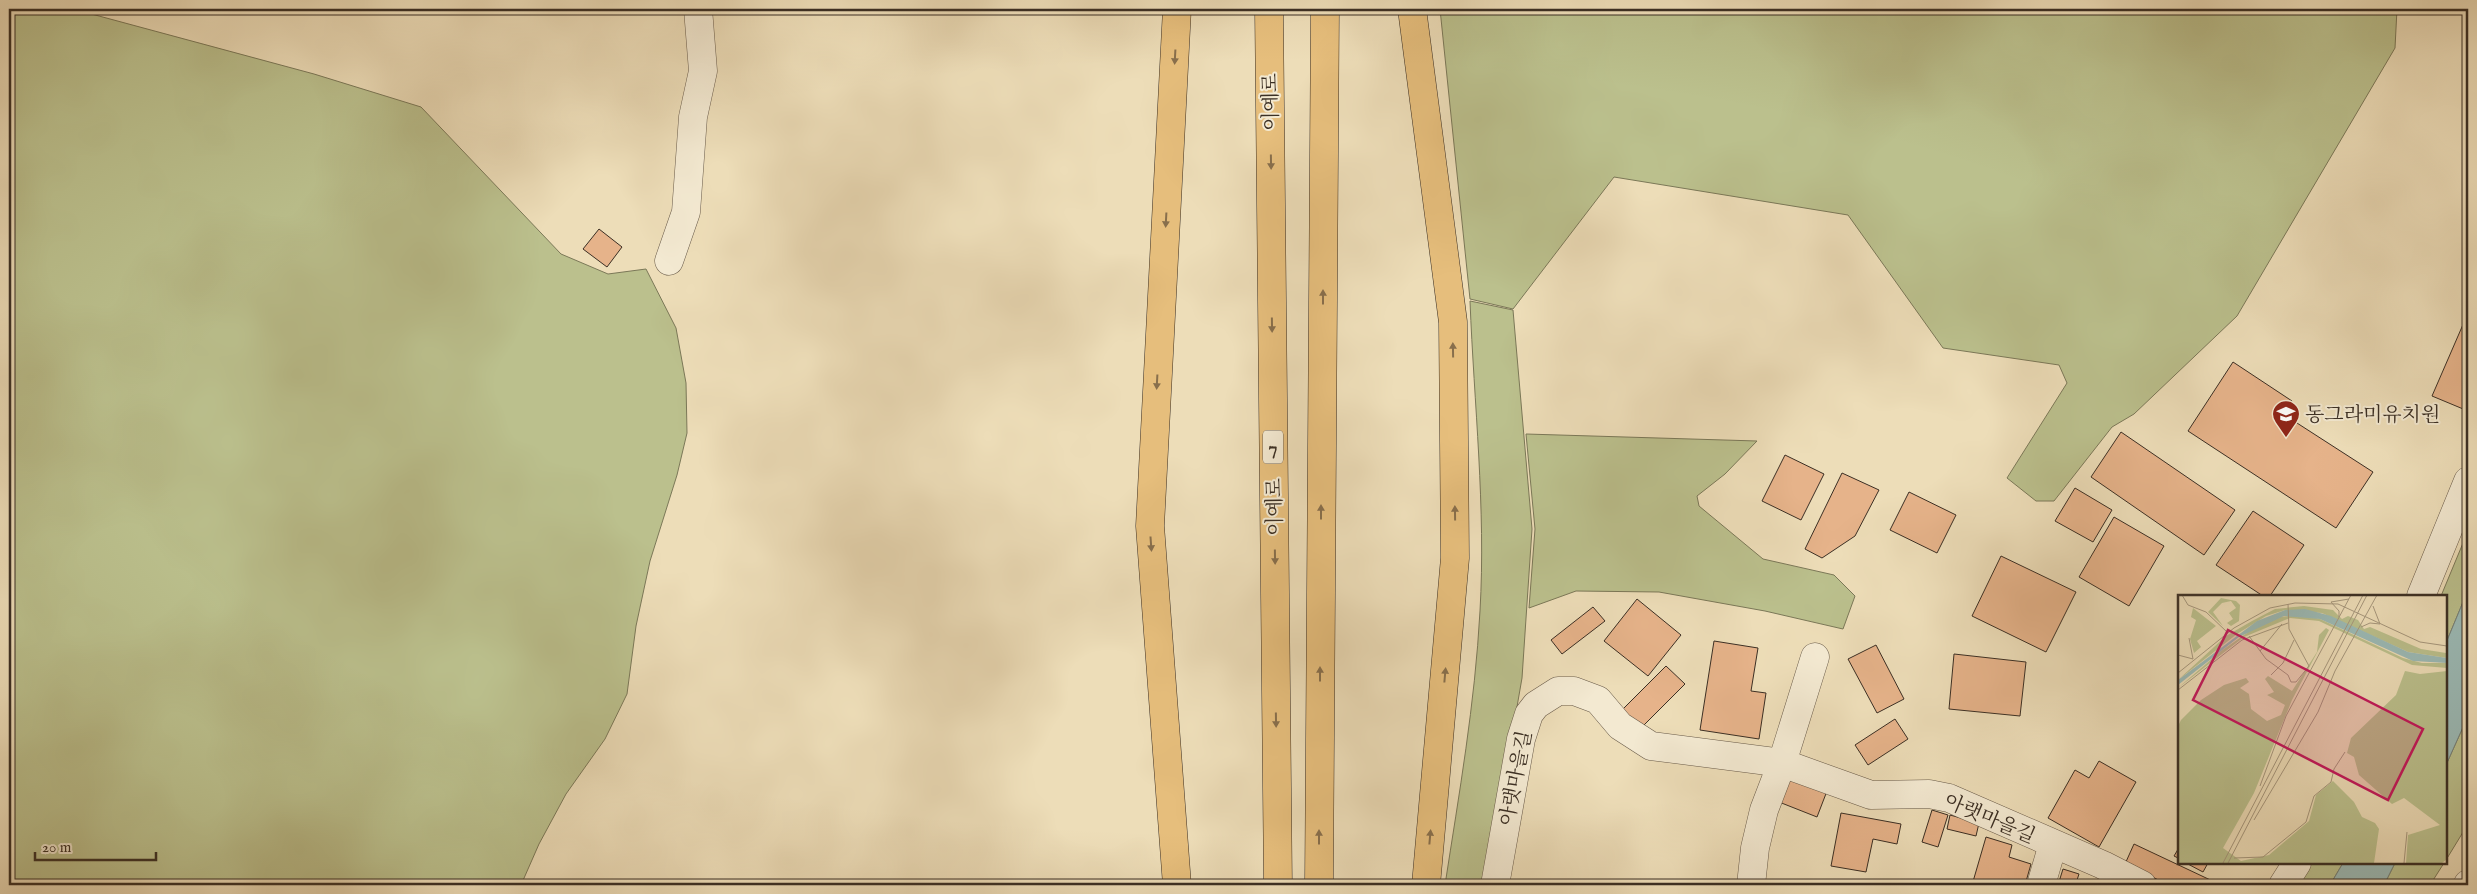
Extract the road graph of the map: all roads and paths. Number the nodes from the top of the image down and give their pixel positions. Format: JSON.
{"nodes":[{"id":1,"x":698,"y":9,"type":"edge"},
{"id":2,"x":1177,"y":9,"type":"edge"},
{"id":3,"x":1269,"y":9,"type":"edge"},
{"id":4,"x":1325,"y":9,"type":"edge"},
{"id":5,"x":1412,"y":9,"type":"edge"},
{"id":6,"x":669,"y":261,"type":"dead end"},
{"id":7,"x":2468,"y":481,"type":"edge"},
{"id":8,"x":2421,"y":595,"type":"edge"},
{"id":9,"x":1815,"y":657,"type":"dead end"},
{"id":10,"x":1782,"y":763,"type":"junction"},
{"id":11,"x":2054,"y":844,"type":"junction"},
{"id":12,"x":2296,"y":864,"type":"edge"},
{"id":13,"x":1177,"y":885,"type":"edge"},
{"id":14,"x":1278,"y":885,"type":"edge"},
{"id":15,"x":1319,"y":885,"type":"edge"},
{"id":16,"x":1426,"y":885,"type":"edge"},
{"id":17,"x":1495,"y":885,"type":"edge"},
{"id":18,"x":1751,"y":885,"type":"edge"},
{"id":19,"x":2041,"y":885,"type":"edge"},
{"id":20,"x":2142,"y":885,"type":"edge"},
{"id":21,"x":2283,"y":885,"type":"edge"}],
"edges":[{"from":1,"to":6,"type":"street"},
{"from":2,"to":13,"type":"highway","one_way":true},
{"from":3,"to":14,"type":"highway","name":"이예로","number":"7","one_way":true},
{"from":15,"to":4,"type":"highway","one_way":true},
{"from":16,"to":5,"type":"highway","one_way":true},
{"from":7,"to":8,"type":"street"},
{"from":9,"to":10,"type":"street"},
{"from":10,"to":11,"type":"street","name":"아랫마을길"},
{"from":10,"to":17,"type":"street","name":"아랫마을길"},
{"from":10,"to":18,"type":"street"},
{"from":11,"to":19,"type":"street","name":"아랫마을길"},
{"from":11,"to":20,"type":"street","name":"아랫마을길"},
{"from":12,"to":21,"type":"street"}]}
